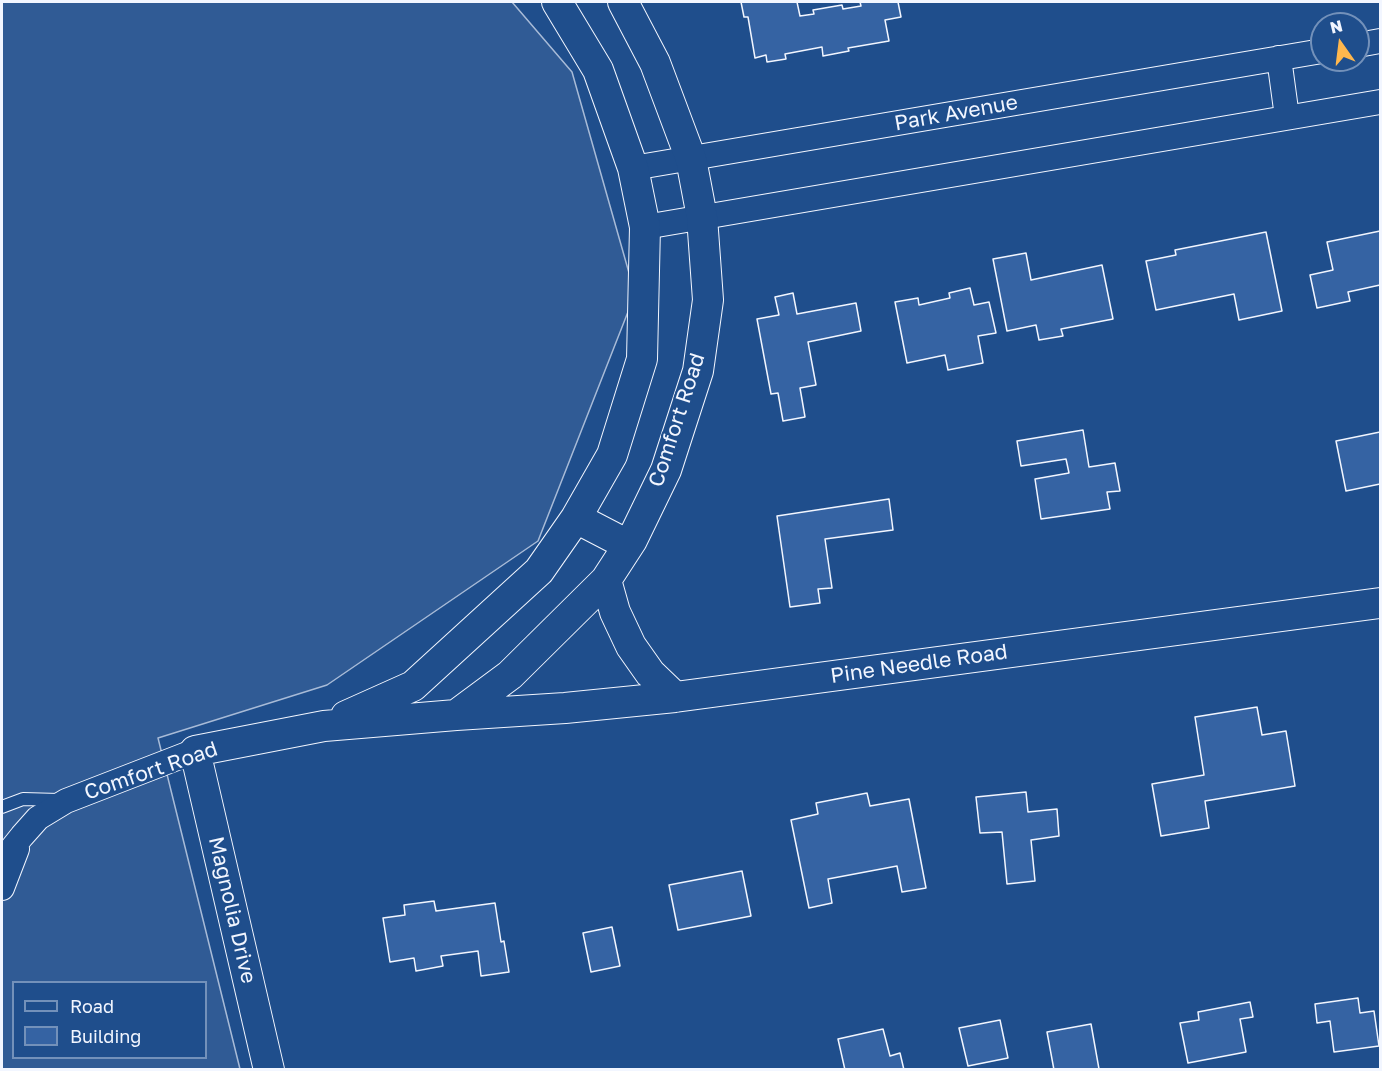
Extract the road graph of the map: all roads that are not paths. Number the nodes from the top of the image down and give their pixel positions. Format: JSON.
{"nodes":[{"id":1,"x":557,"y":2,"type":"edge"},
{"id":2,"x":623,"y":2,"type":"edge"},
{"id":3,"x":1310,"y":53,"type":"edge"},
{"id":4,"x":1279,"y":58,"type":"junction"},
{"id":5,"x":1380,"y":102,"type":"edge"},
{"id":6,"x":1287,"y":117,"type":"junction"},
{"id":7,"x":691,"y":159,"type":"junction"},
{"id":8,"x":633,"y":168,"type":"junction"},
{"id":9,"x":702,"y":217,"type":"junction"},
{"id":10,"x":645,"y":227,"type":"junction"},
{"id":11,"x":576,"y":518,"type":"junction"},
{"id":12,"x":628,"y":545,"type":"junction"},
{"id":13,"x":606,"y":580,"type":"junction"},
{"id":14,"x":1380,"y":603,"type":"edge"},
{"id":15,"x":675,"y":697,"type":"junction"},
{"id":16,"x":456,"y":714,"type":"junction"},
{"id":17,"x":324,"y":726,"type":"junction"},
{"id":18,"x":195,"y":751,"type":"junction"},
{"id":19,"x":66,"y":801,"type":"junction"},
{"id":20,"x":2,"y":807,"type":"edge"},
{"id":21,"x":22,"y":836,"type":"junction"},
{"id":22,"x":2,"y":861,"type":"edge"},
{"id":23,"x":2,"y":888,"type":"edge"},
{"id":24,"x":269,"y":1070,"type":"edge"}],
"edges":[{"from":1,"to":8,"type":"street","name":"Comfort Road"},
{"from":2,"to":7,"type":"street","name":"Comfort Road"},
{"from":3,"to":4,"type":"street","name":"Park Avenue"},
{"from":4,"to":6,"type":"street"},
{"from":4,"to":7,"type":"street","name":"Park Avenue"},
{"from":5,"to":6,"type":"street"},
{"from":6,"to":9,"type":"street"},
{"from":7,"to":8,"type":"street","name":"Park Avenue"},
{"from":7,"to":9,"type":"street","name":"Comfort Road"},
{"from":8,"to":10,"type":"street","name":"Comfort Road"},
{"from":9,"to":10,"type":"street"},
{"from":9,"to":12,"type":"street","name":"Comfort Road"},
{"from":10,"to":11,"type":"street","name":"Comfort Road"},
{"from":11,"to":12,"type":"street"},
{"from":11,"to":17,"type":"street","name":"Comfort Road"},
{"from":12,"to":13,"type":"street","name":"Comfort Road"},
{"from":13,"to":15,"type":"street"},
{"from":13,"to":16,"type":"street","name":"Comfort Road"},
{"from":14,"to":15,"type":"street","name":"Pine Needle Road"},
{"from":15,"to":16,"type":"street","name":"Pine Needle Road"},
{"from":16,"to":17,"type":"street","name":"Comfort Road"},
{"from":17,"to":18,"type":"street","name":"Comfort Road"},
{"from":18,"to":19,"type":"street","name":"Comfort Road"},
{"from":18,"to":24,"type":"street","name":"Magnolia Drive"},
{"from":19,"to":20,"type":"lane"},
{"from":19,"to":21,"type":"street","name":"Comfort Road"},
{"from":21,"to":22,"type":"street","name":"Comfort Road"},
{"from":21,"to":23,"type":"street"}]}
